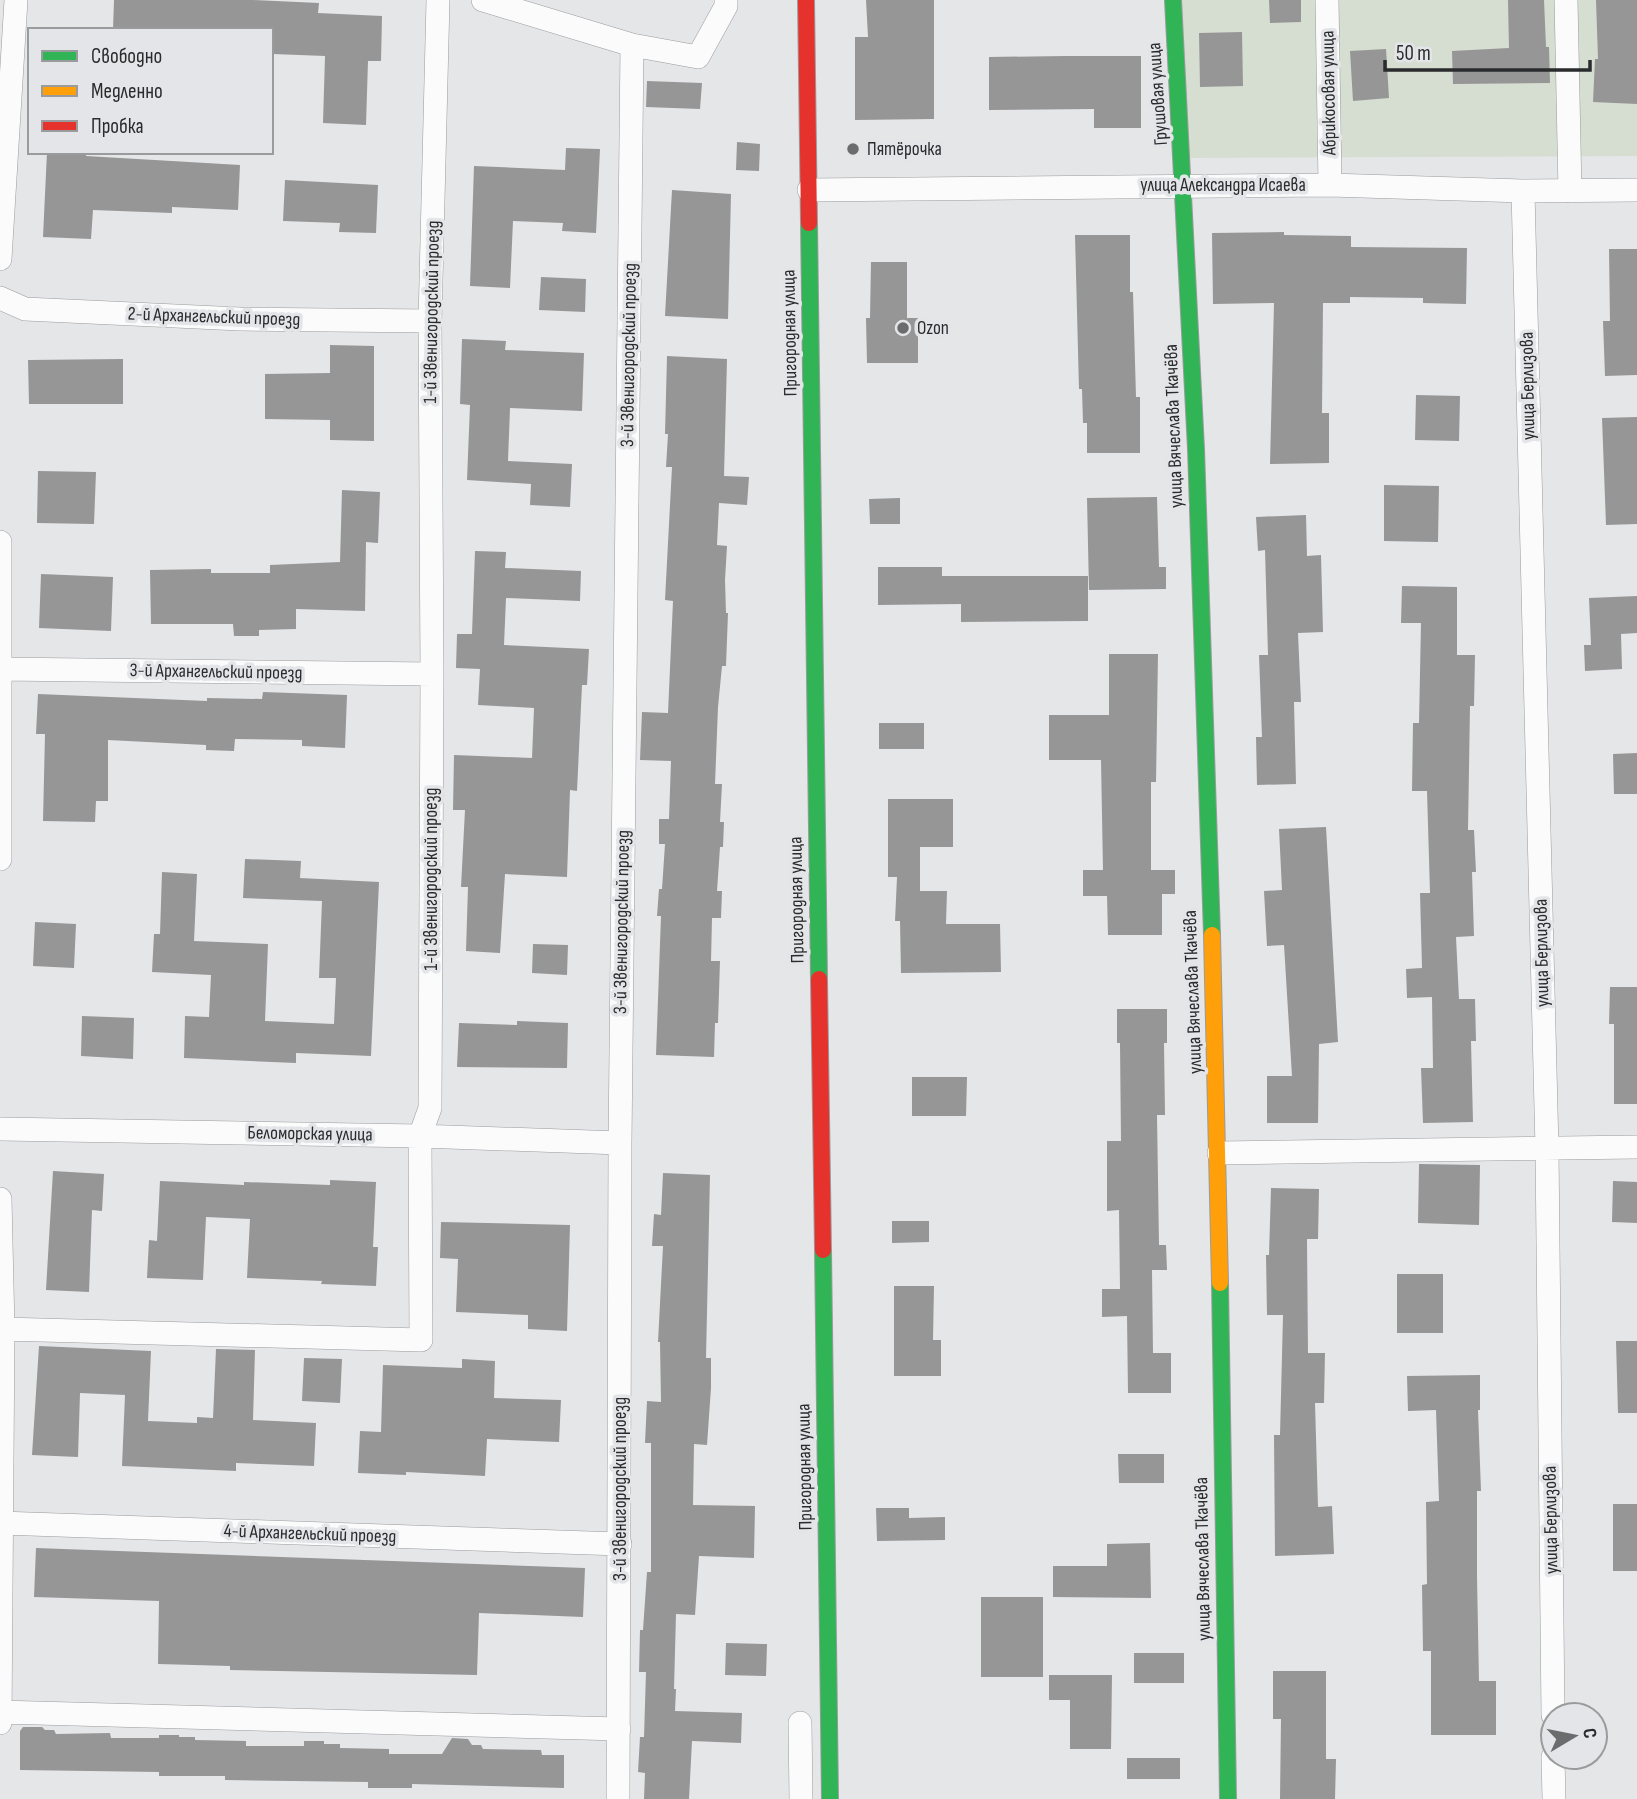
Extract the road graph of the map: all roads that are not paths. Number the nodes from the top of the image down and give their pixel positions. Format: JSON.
{"nodes":[{"id":1,"x":438,"y":0,"type":"edge"},
{"id":2,"x":483,"y":0,"type":"edge"},
{"id":3,"x":726,"y":0,"type":"edge"},
{"id":4,"x":806,"y":0,"type":"edge"},
{"id":5,"x":1173,"y":0,"type":"edge"},
{"id":6,"x":1328,"y":0,"type":"edge"},
{"id":7,"x":1566,"y":0,"type":"edge"},
{"id":8,"x":11,"y":6,"type":"edge"},
{"id":9,"x":632,"y":45,"type":"junction"},
{"id":10,"x":1185,"y":185,"type":"junction"},
{"id":11,"x":1330,"y":185,"type":"junction"},
{"id":12,"x":809,"y":190,"type":"junction"},
{"id":13,"x":1637,"y":190,"type":"edge"},
{"id":14,"x":1523,"y":191,"type":"junction"},
{"id":15,"x":1570,"y":191,"type":"junction"},
{"id":16,"x":0,"y":259,"type":"edge"},
{"id":17,"x":0,"y":298,"type":"edge"},
{"id":18,"x":430,"y":321,"type":"junction"},
{"id":19,"x":0,"y":542,"type":"edge"},
{"id":20,"x":1,"y":669,"type":"edge"},
{"id":21,"x":432,"y":674,"type":"junction"},
{"id":22,"x":0,"y":859,"type":"edge"},
{"id":23,"x":0,"y":1129,"type":"edge"},
{"id":24,"x":420,"y":1136,"type":"junction"},
{"id":25,"x":620,"y":1143,"type":"junction"},
{"id":26,"x":1637,"y":1147,"type":"edge"},
{"id":27,"x":1547,"y":1149,"type":"junction"},
{"id":28,"x":1219,"y":1153,"type":"junction"},
{"id":29,"x":0,"y":1199,"type":"edge"},
{"id":30,"x":4,"y":1329,"type":"junction"},
{"id":31,"x":1,"y":1523,"type":"edge"},
{"id":32,"x":620,"y":1544,"type":"junction"},
{"id":33,"x":1553,"y":1701,"type":"edge"},
{"id":34,"x":0,"y":1712,"type":"edge"},
{"id":35,"x":0,"y":1723,"type":"edge"},
{"id":36,"x":800,"y":1723,"type":"dead end"},
{"id":37,"x":619,"y":1729,"type":"junction"},
{"id":38,"x":1553,"y":1771,"type":"edge"},
{"id":39,"x":618,"y":1799,"type":"edge"},
{"id":40,"x":801,"y":1799,"type":"edge"},
{"id":41,"x":830,"y":1799,"type":"edge"},
{"id":42,"x":1228,"y":1799,"type":"edge"},
{"id":43,"x":1554,"y":1799,"type":"edge"}],
"edges":[{"from":1,"to":18,"type":"street","name":"1-й Звенигородский проезд"},
{"from":2,"to":9,"type":"street"},
{"from":3,"to":9,"type":"street"},
{"from":4,"to":12,"type":"street","name":"Пригородная улица"},
{"from":5,"to":10,"type":"street","name":"Грушовая улица"},
{"from":6,"to":11,"type":"street","name":"Абрикосовая улица"},
{"from":7,"to":15,"type":"street"},
{"from":8,"to":16,"type":"street"},
{"from":9,"to":25,"type":"street","name":"3-й Звенигородский проезд"},
{"from":10,"to":11,"type":"street","name":"улица Александра Исаева"},
{"from":10,"to":12,"type":"street","name":"улица Александра Исаева"},
{"from":10,"to":28,"type":"street","name":"улица Вячеслава Ткачёва"},
{"from":11,"to":14,"type":"street","name":"улица Александра Исаева"},
{"from":12,"to":41,"type":"street","name":"Пригородная улица"},
{"from":13,"to":15,"type":"street","name":"улица Александра Исаева"},
{"from":14,"to":15,"type":"street","name":"улица Александра Исаева"},
{"from":14,"to":27,"type":"street","name":"улица Берлизова"},
{"from":17,"to":18,"type":"street","name":"2-й Архангельский проезд"},
{"from":18,"to":21,"type":"street","name":"1-й Звенигородский проезд"},
{"from":19,"to":20,"type":"street"},
{"from":20,"to":21,"type":"street","name":"3-й Архангельский проезд"},
{"from":20,"to":22,"type":"street"},
{"from":21,"to":24,"type":"street","name":"1-й Звенигородский проезд"},
{"from":23,"to":24,"type":"street","name":"Беломорская улица"},
{"from":24,"to":25,"type":"street","name":"Беломорская улица"},
{"from":24,"to":30,"type":"street","name":"1-й Звенигородский проезд"},
{"from":25,"to":32,"type":"street","name":"3-й Звенигородский проезд"},
{"from":26,"to":27,"type":"street"},
{"from":27,"to":28,"type":"street"},
{"from":27,"to":33,"type":"street","name":"улица Берлизова"},
{"from":28,"to":42,"type":"street","name":"улица Вячеслава Ткачёва"},
{"from":29,"to":30,"type":"street"},
{"from":30,"to":31,"type":"street"},
{"from":31,"to":32,"type":"street","name":"4-й Архангельский проезд"},
{"from":31,"to":34,"type":"street"},
{"from":32,"to":37,"type":"street","name":"3-й Звенигородский проезд"},
{"from":34,"to":35,"type":"street"},
{"from":34,"to":37,"type":"street"},
{"from":36,"to":40,"type":"street"},
{"from":37,"to":39,"type":"street","name":"3-й Звенигородский проезд"},
{"from":38,"to":43,"type":"street"}]}
